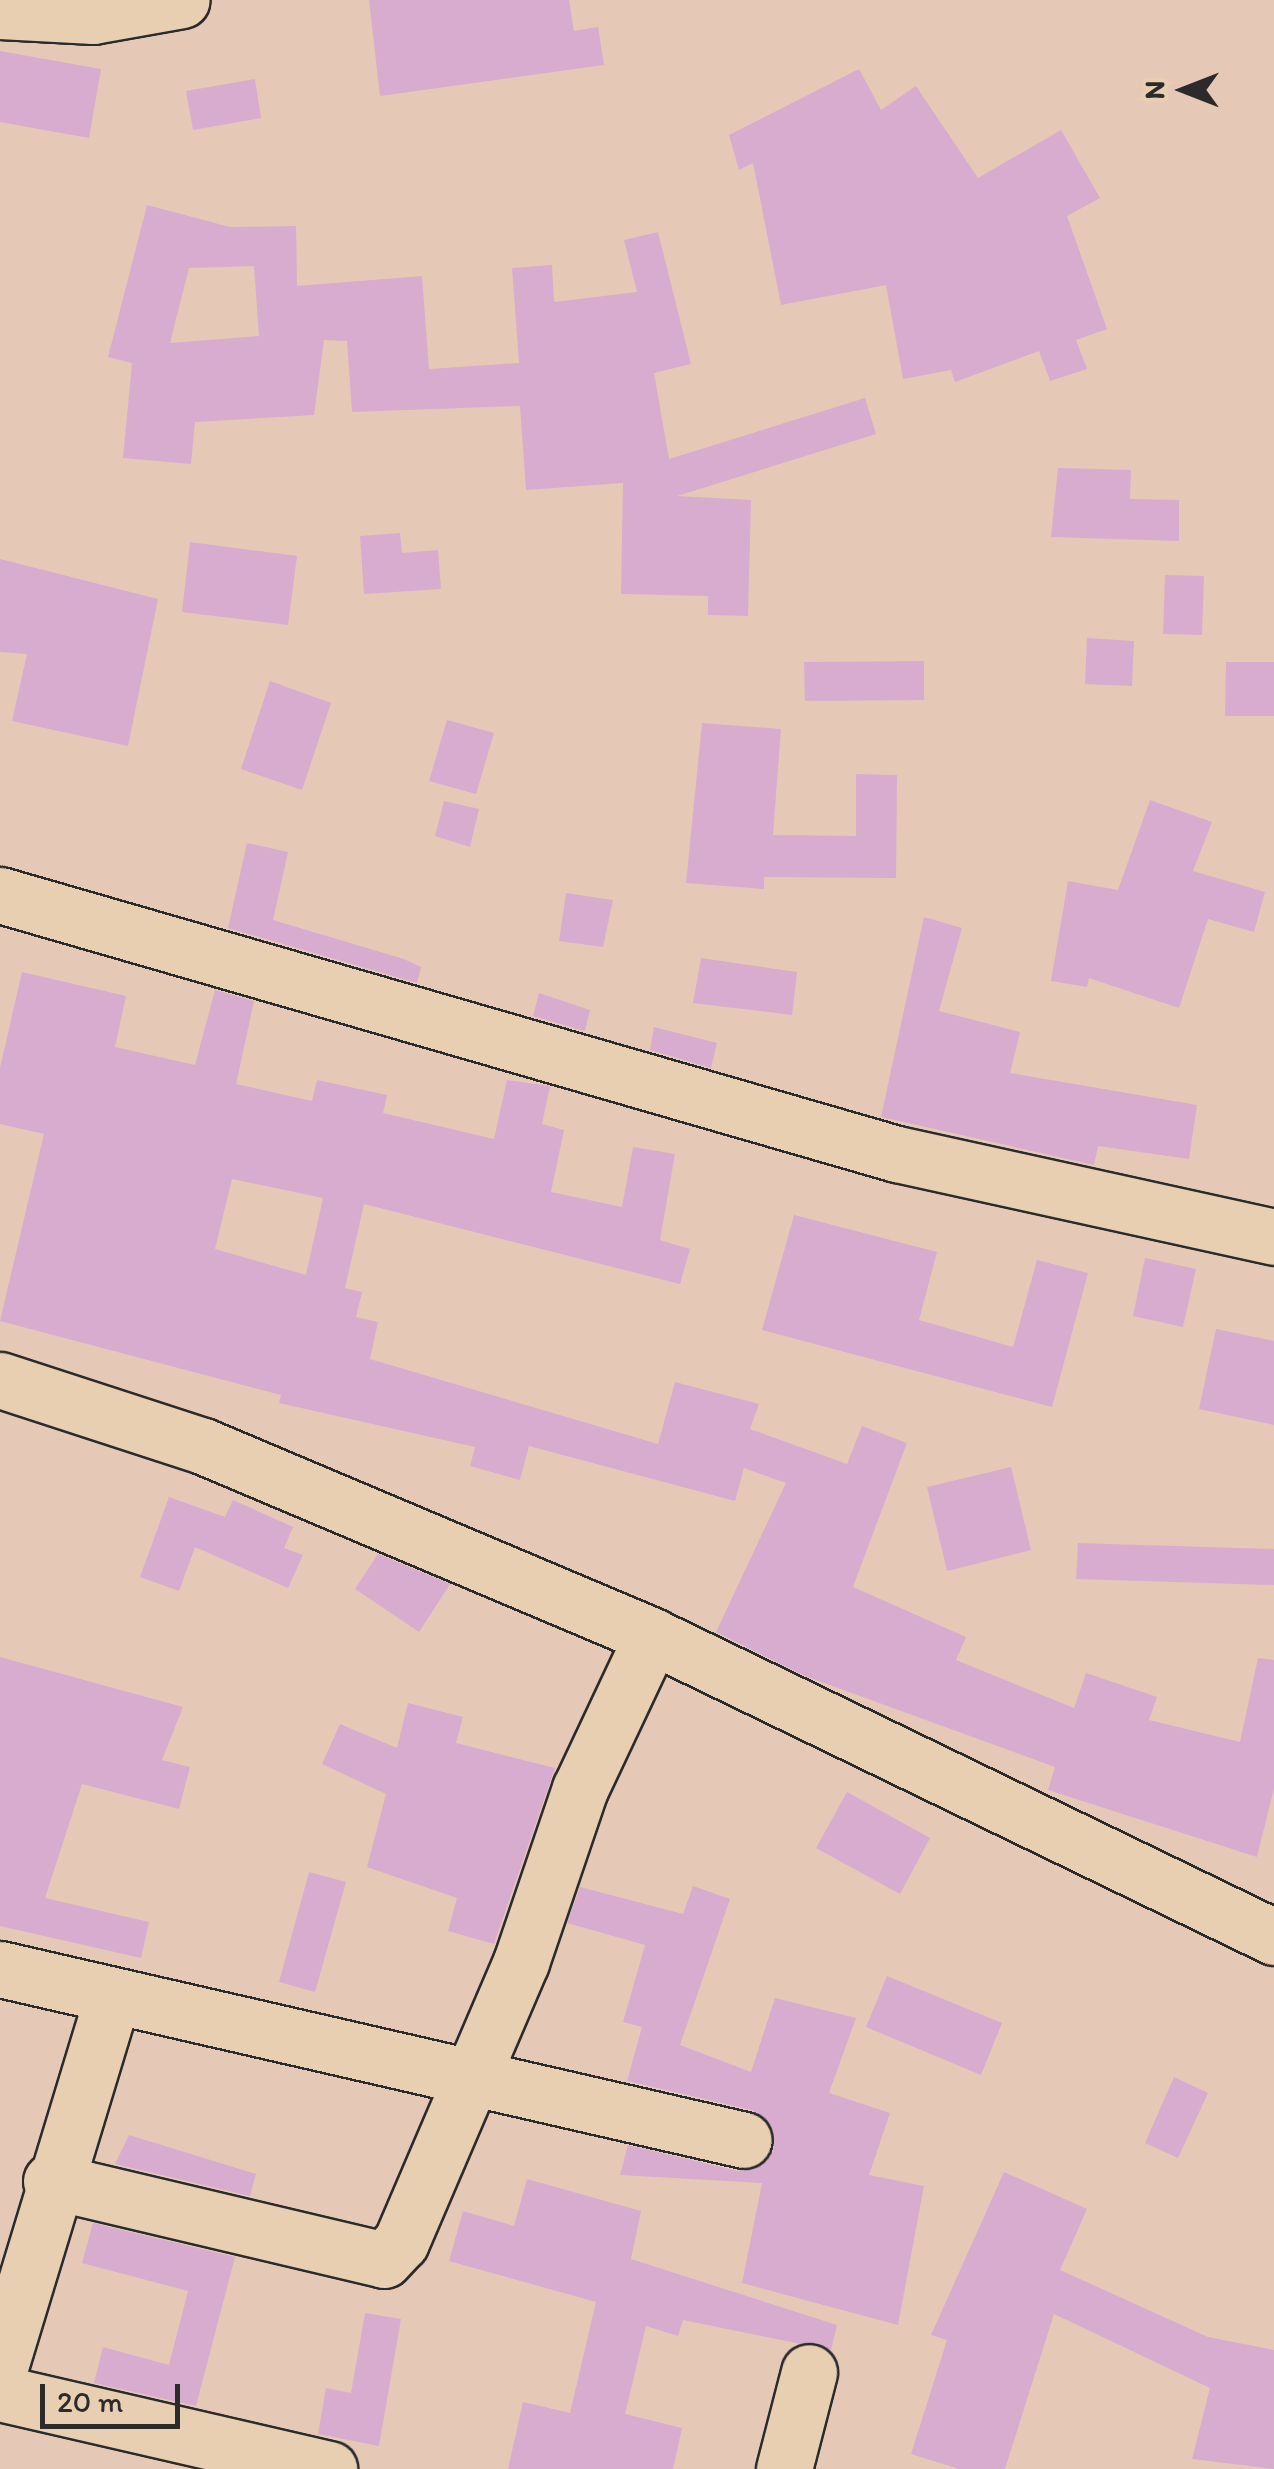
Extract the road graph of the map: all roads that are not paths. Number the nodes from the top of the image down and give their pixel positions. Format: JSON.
{"nodes":[{"id":1,"x":182,"y":0,"type":"edge"},
{"id":2,"x":0,"y":12,"type":"edge"},
{"id":3,"x":0,"y":894,"type":"edge"},
{"id":4,"x":1274,"y":1237,"type":"edge"},
{"id":5,"x":0,"y":1380,"type":"edge"},
{"id":6,"x":652,"y":1636,"type":"junction"},
{"id":7,"x":1274,"y":1937,"type":"edge"},
{"id":8,"x":0,"y":1969,"type":"edge"},
{"id":9,"x":113,"y":1996,"type":"junction"},
{"id":10,"x":468,"y":2072,"type":"junction"},
{"id":11,"x":744,"y":2140,"type":"dead end"},
{"id":12,"x":51,"y":2181,"type":"junction"},
{"id":13,"x":0,"y":2367,"type":"edge"},
{"id":14,"x":809,"y":2372,"type":"dead end"},
{"id":15,"x":0,"y":2392,"type":"edge"},
{"id":16,"x":328,"y":2469,"type":"edge"},
{"id":17,"x":784,"y":2469,"type":"edge"}],
"edges":[{"from":1,"to":2,"type":"street"},
{"from":3,"to":4,"type":"street"},
{"from":5,"to":6,"type":"street"},
{"from":6,"to":7,"type":"street"},
{"from":6,"to":10,"type":"street"},
{"from":8,"to":9,"type":"street"},
{"from":9,"to":10,"type":"street"},
{"from":9,"to":12,"type":"street"},
{"from":10,"to":11,"type":"street"},
{"from":10,"to":12,"type":"street"},
{"from":12,"to":13,"type":"street"},
{"from":14,"to":17,"type":"street"},
{"from":15,"to":16,"type":"street"}]}
